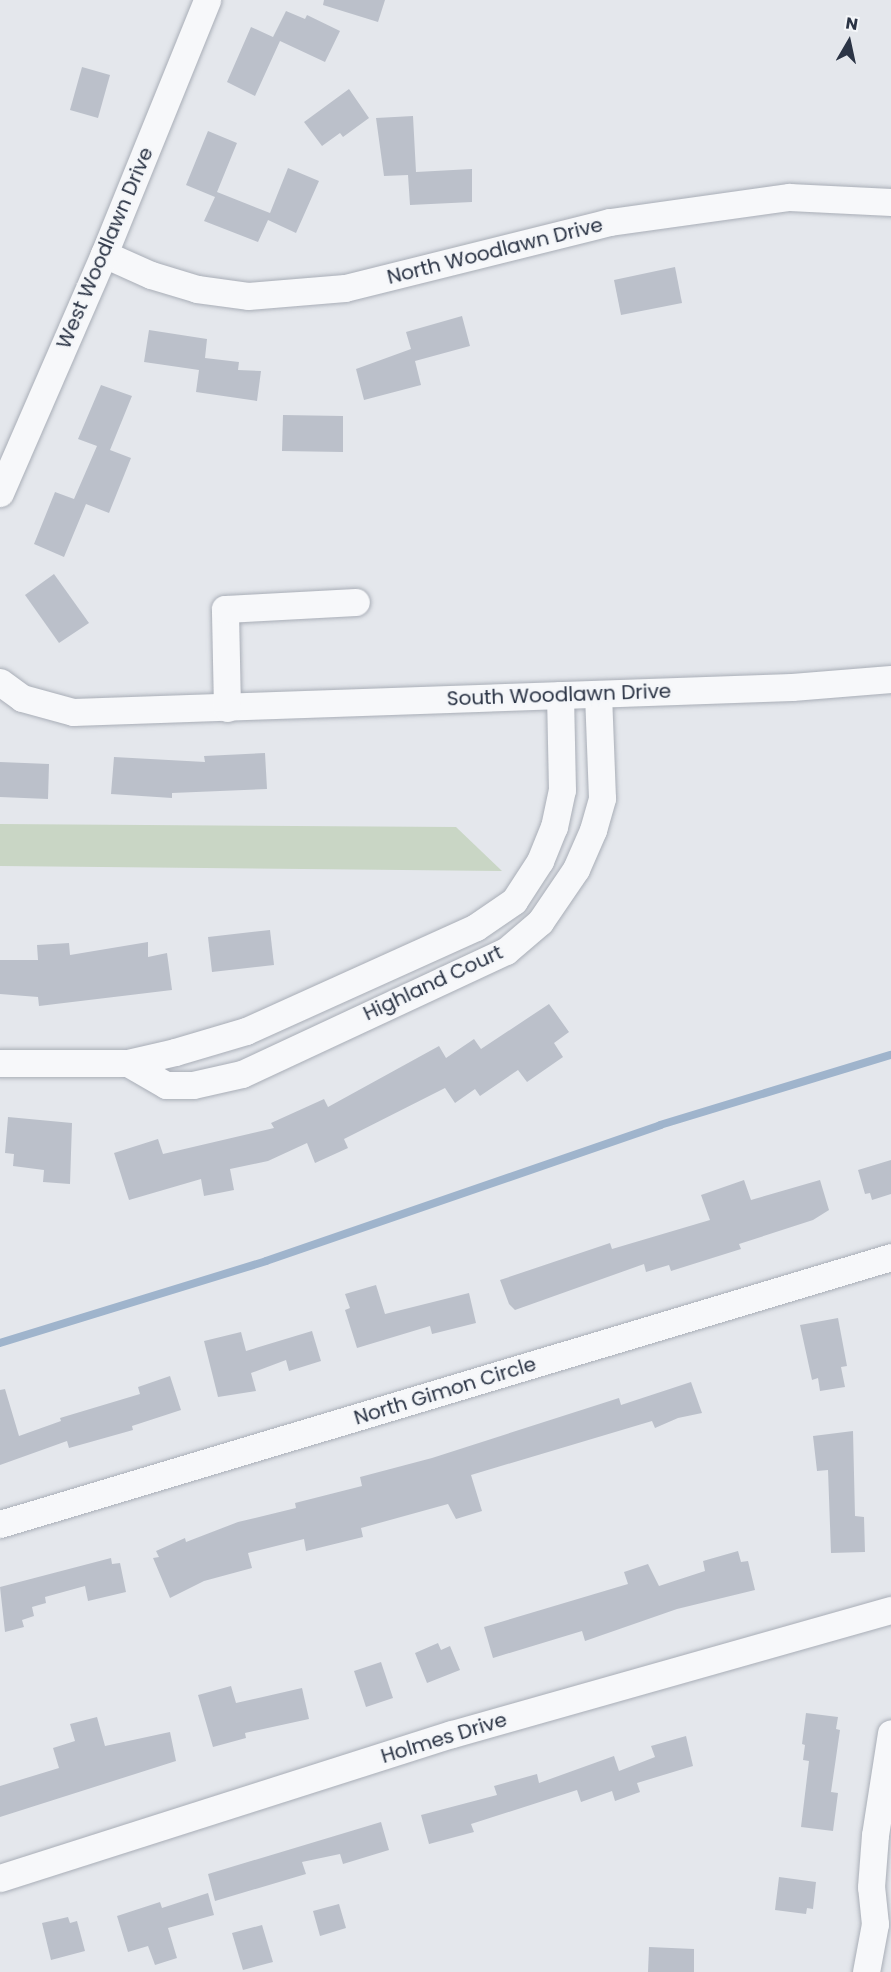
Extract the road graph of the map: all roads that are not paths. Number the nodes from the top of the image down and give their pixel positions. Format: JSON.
{"nodes":[{"id":1,"x":207,"y":0,"type":"edge"},
{"id":2,"x":891,"y":202,"type":"edge"},
{"id":3,"x":104,"y":254,"type":"junction"},
{"id":4,"x":0,"y":494,"type":"edge"},
{"id":5,"x":356,"y":602,"type":"dead end"},
{"id":6,"x":891,"y":679,"type":"edge"},
{"id":7,"x":0,"y":682,"type":"edge"},
{"id":8,"x":598,"y":694,"type":"junction"},
{"id":9,"x":560,"y":695,"type":"junction"},
{"id":10,"x":227,"y":708,"type":"junction"},
{"id":11,"x":0,"y":1063,"type":"edge"},
{"id":12,"x":128,"y":1063,"type":"junction"},
{"id":13,"x":890,"y":1263,"type":"edge"},
{"id":14,"x":0,"y":1524,"type":"edge"},
{"id":15,"x":891,"y":1610,"type":"edge"},
{"id":16,"x":891,"y":1733,"type":"edge"},
{"id":17,"x":0,"y":1878,"type":"edge"},
{"id":18,"x":891,"y":1896,"type":"edge"},
{"id":19,"x":875,"y":1924,"type":"junction"},
{"id":20,"x":866,"y":1972,"type":"edge"}],
"edges":[{"from":1,"to":3,"type":"street","name":"West Woodlawn Drive"},
{"from":2,"to":3,"type":"street","name":"North Woodlawn Drive"},
{"from":3,"to":4,"type":"street","name":"West Woodlawn Drive"},
{"from":5,"to":10,"type":"street"},
{"from":6,"to":8,"type":"street","name":"South Woodlawn Drive"},
{"from":7,"to":10,"type":"street"},
{"from":8,"to":9,"type":"street","name":"South Woodlawn Drive"},
{"from":8,"to":12,"type":"street","name":"Highland Court"},
{"from":9,"to":10,"type":"street","name":"South Woodlawn Drive"},
{"from":9,"to":12,"type":"street","name":"Highland Court"},
{"from":11,"to":12,"type":"street","name":"Highland Court"},
{"from":13,"to":14,"type":"street","name":"North Gimon Circle"},
{"from":15,"to":17,"type":"street","name":"Holmes Drive"},
{"from":16,"to":19,"type":"street"},
{"from":18,"to":19,"type":"street"},
{"from":19,"to":20,"type":"street"}]}
